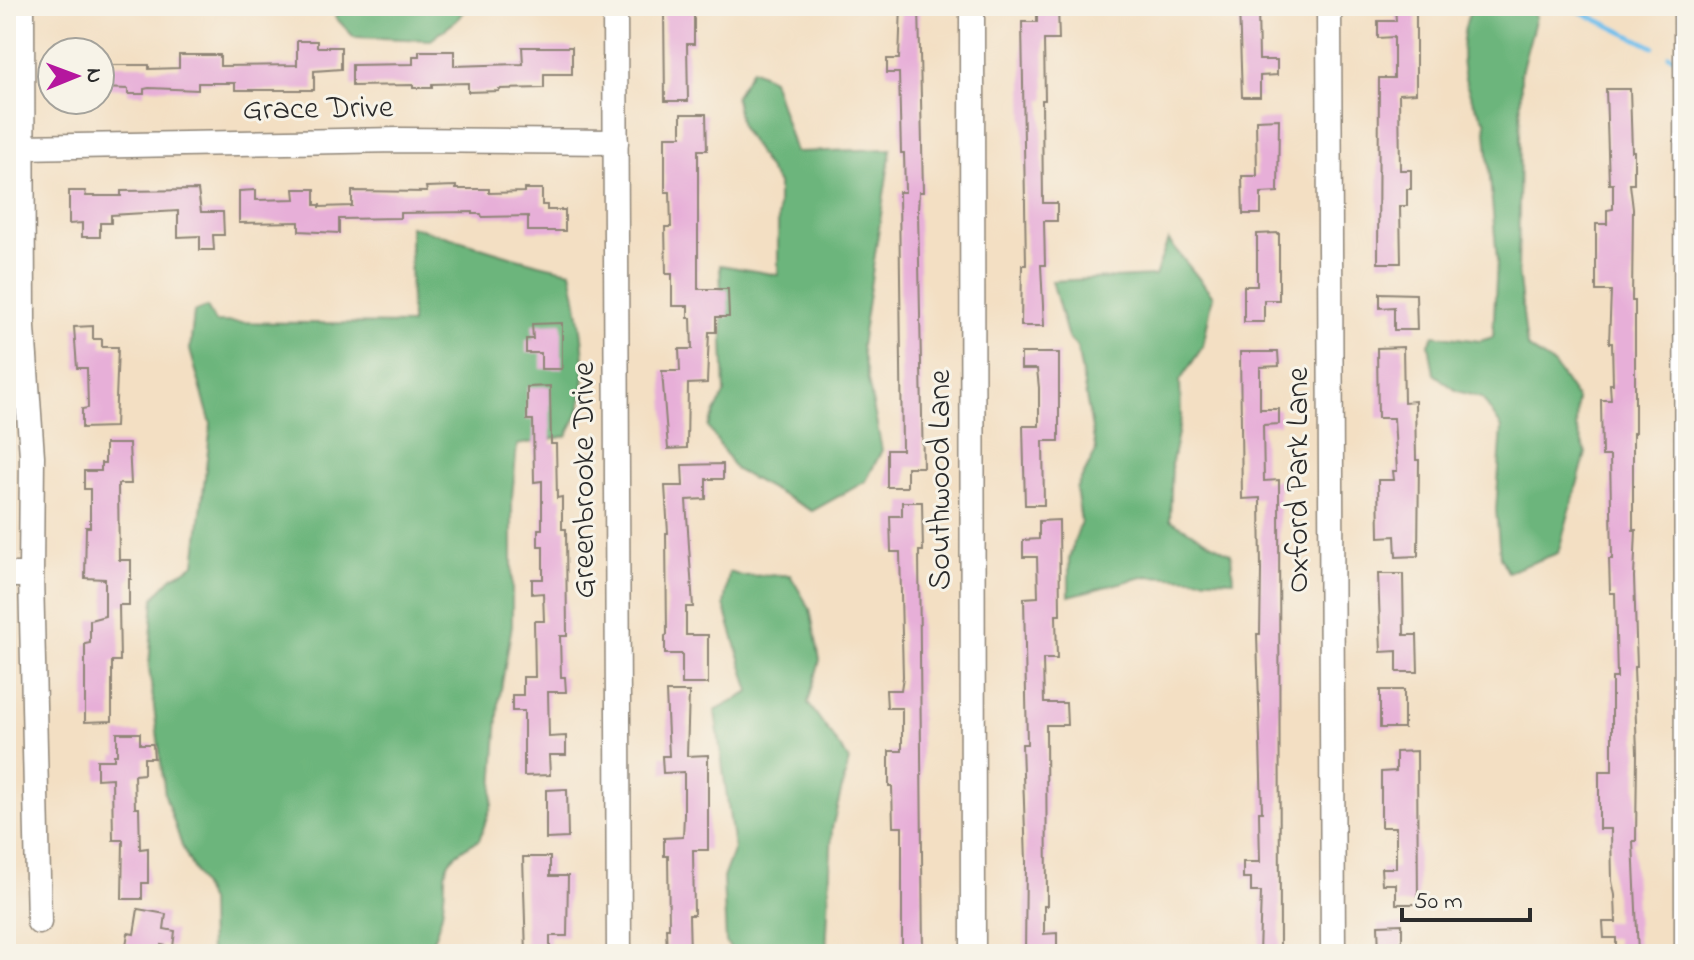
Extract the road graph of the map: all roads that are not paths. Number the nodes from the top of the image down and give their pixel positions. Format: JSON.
{"nodes":[{"id":1,"x":22,"y":6,"type":"edge"},
{"id":2,"x":615,"y":6,"type":"edge"},
{"id":3,"x":972,"y":6,"type":"edge"},
{"id":4,"x":1329,"y":6,"type":"edge"},
{"id":5,"x":1686,"y":6,"type":"edge"},
{"id":6,"x":616,"y":142,"type":"junction"},
{"id":7,"x":22,"y":147,"type":"junction"},
{"id":8,"x":6,"y":575,"type":"edge"},
{"id":9,"x":31,"y":575,"type":"junction"},
{"id":10,"x":39,"y":922,"type":"dead end"},
{"id":11,"x":619,"y":954,"type":"edge"},
{"id":12,"x":973,"y":954,"type":"edge"},
{"id":13,"x":1333,"y":954,"type":"edge"},
{"id":14,"x":1687,"y":954,"type":"edge"}],
"edges":[{"from":1,"to":7,"type":"street"},
{"from":2,"to":6,"type":"street","name":"Greenbrooke Drive"},
{"from":3,"to":12,"type":"street","name":"Southwood Lane"},
{"from":4,"to":13,"type":"street","name":"Oxford Park Lane"},
{"from":5,"to":14,"type":"street"},
{"from":6,"to":7,"type":"street","name":"Grace Drive"},
{"from":6,"to":11,"type":"street","name":"Greenbrooke Drive"},
{"from":7,"to":9,"type":"street"},
{"from":8,"to":9,"type":"street"},
{"from":9,"to":10,"type":"street"}]}
